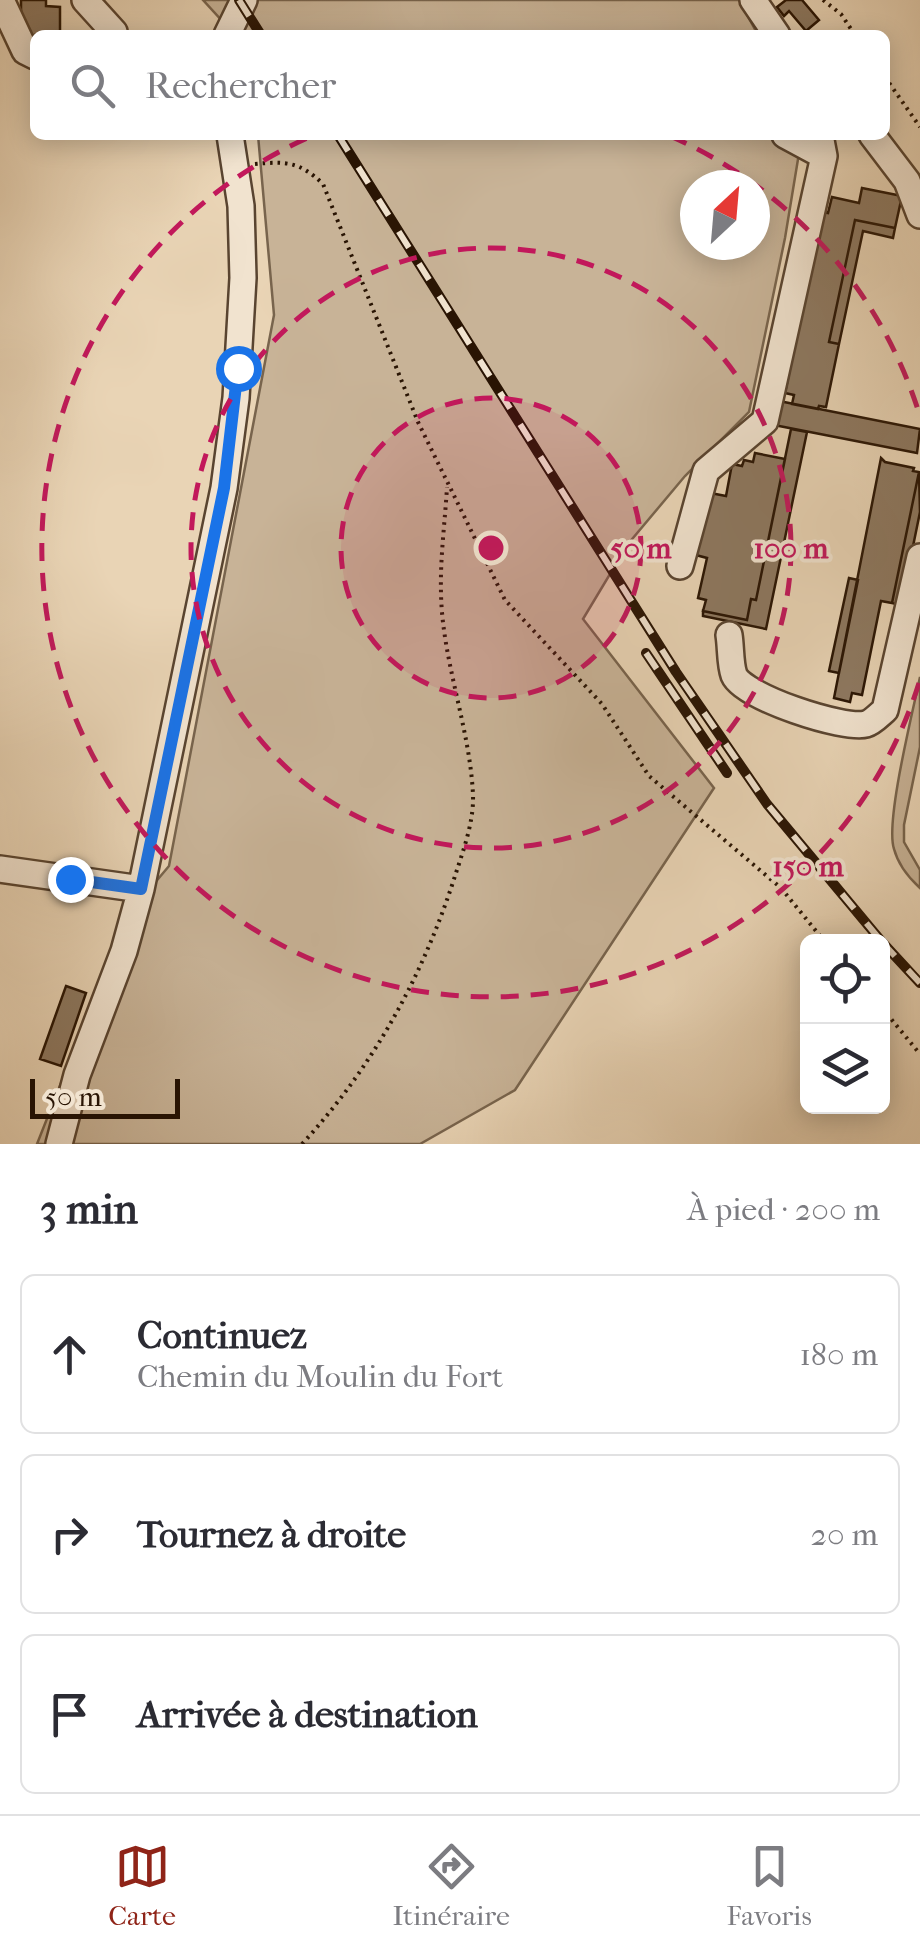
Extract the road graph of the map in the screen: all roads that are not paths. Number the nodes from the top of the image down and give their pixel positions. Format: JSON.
{"nodes":[{"id":1,"x":1,"y":0,"type":"edge"},
{"id":2,"x":85,"y":0,"type":"edge"},
{"id":3,"x":100,"y":0,"type":"edge"},
{"id":4,"x":244,"y":0,"type":"edge"},
{"id":5,"x":753,"y":0,"type":"edge"},
{"id":6,"x":112,"y":30,"type":"edge"},
{"id":7,"x":114,"y":30,"type":"edge"},
{"id":8,"x":229,"y":30,"type":"edge"},
{"id":9,"x":774,"y":30,"type":"edge"},
{"id":10,"x":30,"y":54,"type":"edge"},
{"id":11,"x":231,"y":140,"type":"edge"},
{"id":12,"x":876,"y":140,"type":"edge"},
{"id":13,"x":822,"y":145,"type":"edge"},
{"id":14,"x":920,"y":214,"type":"edge"},
{"id":15,"x":920,"y":557,"type":"edge"},
{"id":16,"x":680,"y":566,"type":"dead end"},
{"id":17,"x":729,"y":635,"type":"dead end"},
{"id":18,"x":0,"y":870,"type":"edge"},
{"id":19,"x":141,"y":889,"type":"junction"},
{"id":20,"x":58,"y":1144,"type":"edge"}],
"edges":[{"from":1,"to":10,"type":"street"},
{"from":2,"to":6,"type":"street"},
{"from":3,"to":7,"type":"street"},
{"from":4,"to":8,"type":"street"},
{"from":5,"to":9,"type":"street"},
{"from":11,"to":19,"type":"street"},
{"from":12,"to":14,"type":"street"},
{"from":13,"to":16,"type":"street"},
{"from":15,"to":17,"type":"street"},
{"from":18,"to":19,"type":"street"},
{"from":19,"to":20,"type":"street"}]}
